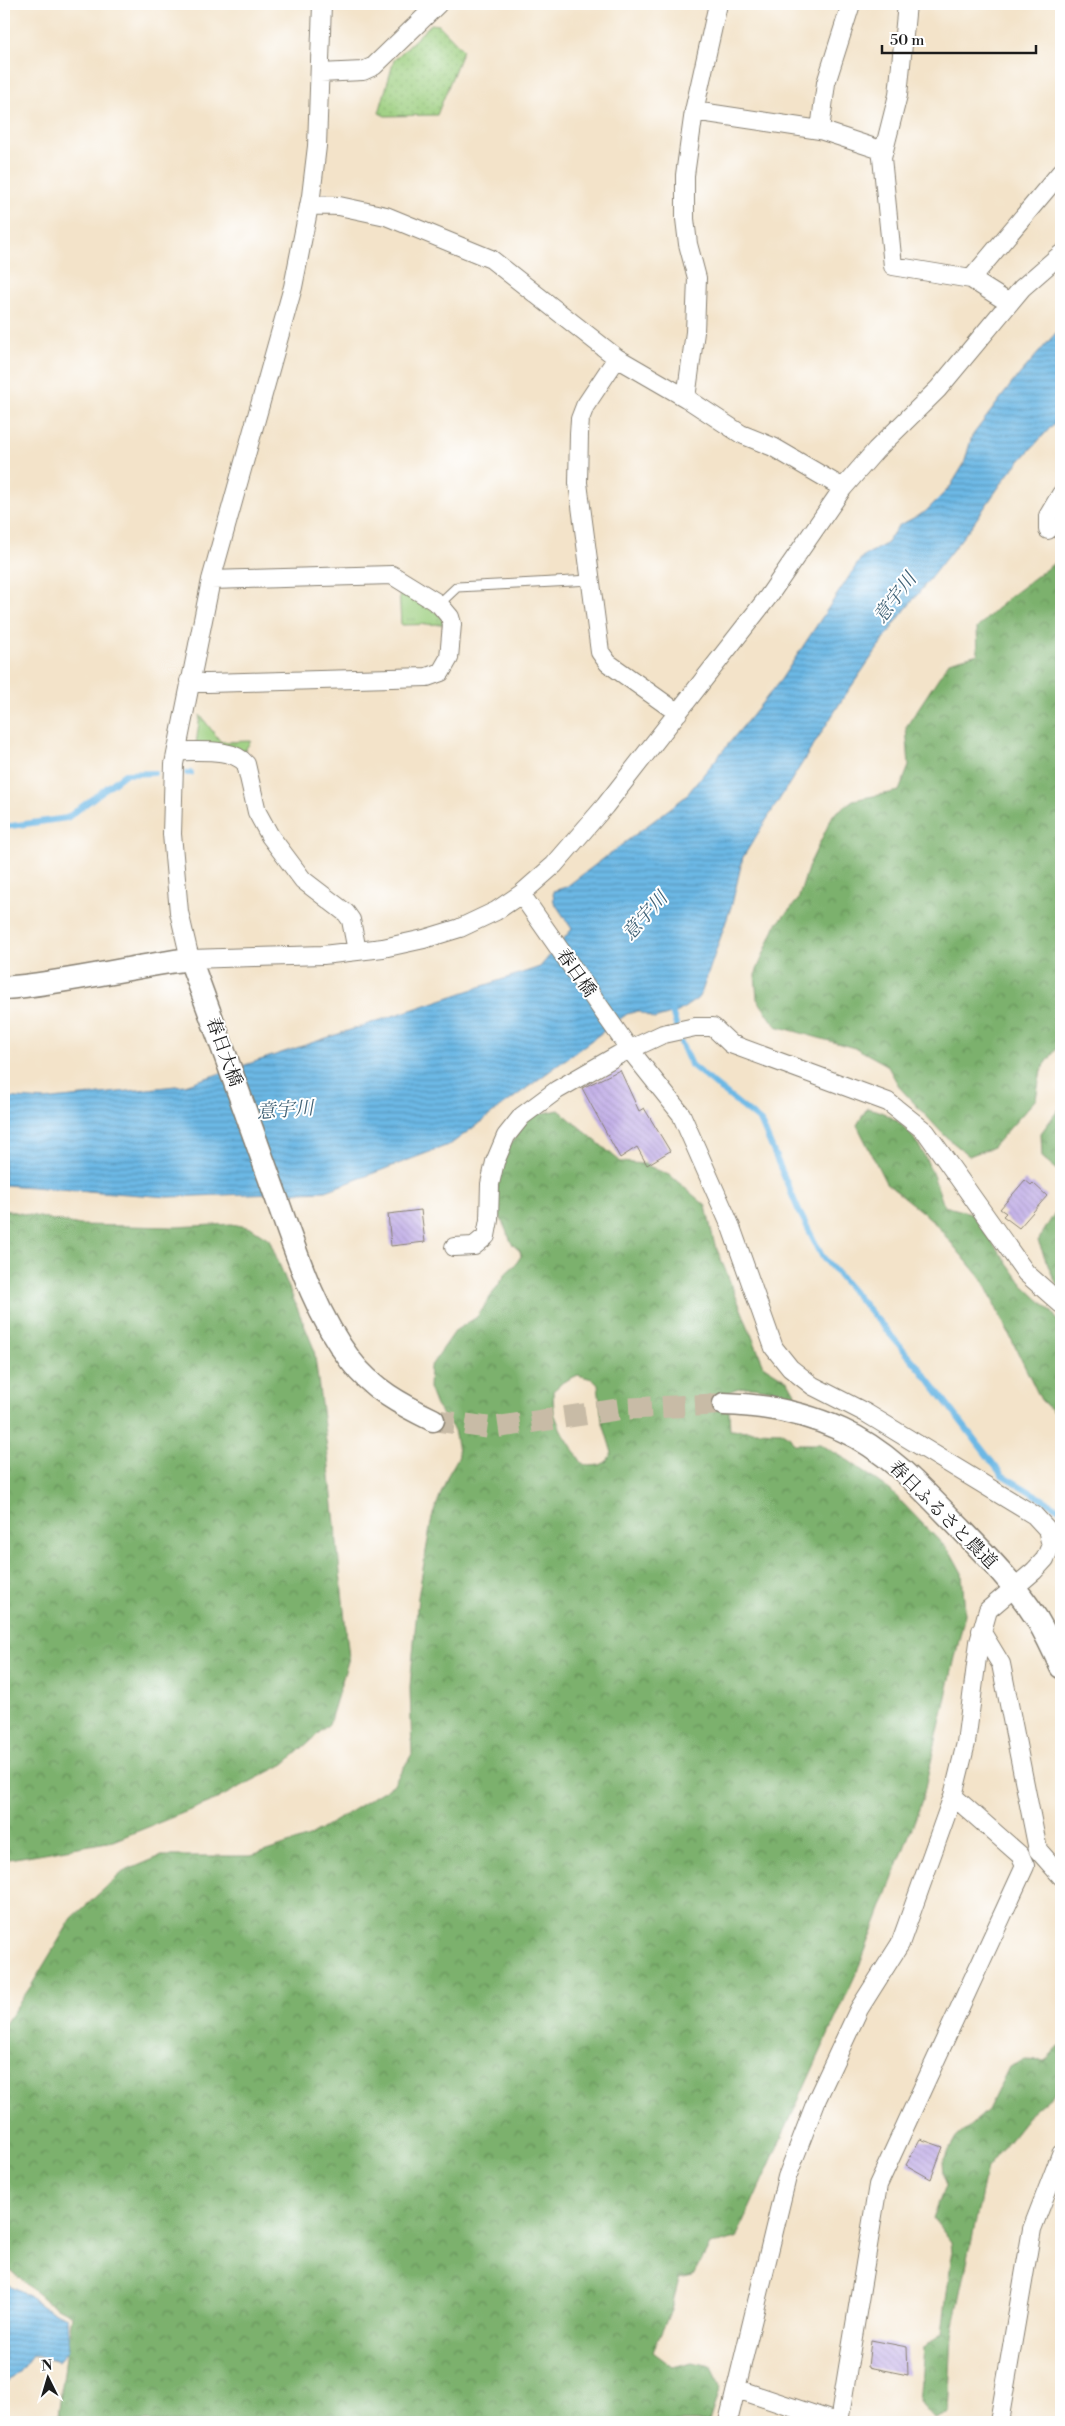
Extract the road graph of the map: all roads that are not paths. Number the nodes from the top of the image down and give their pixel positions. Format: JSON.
{"nodes":[{"id":1,"x":322,"y":4,"type":"edge"},
{"id":2,"x":438,"y":4,"type":"edge"},
{"id":3,"x":718,"y":4,"type":"edge"},
{"id":4,"x":852,"y":4,"type":"edge"},
{"id":5,"x":907,"y":4,"type":"edge"},
{"id":6,"x":320,"y":73,"type":"junction"},
{"id":7,"x":694,"y":111,"type":"junction"},
{"id":8,"x":820,"y":130,"type":"junction"},
{"id":9,"x":884,"y":151,"type":"junction"},
{"id":10,"x":1061,"y":172,"type":"edge"},
{"id":11,"x":309,"y":205,"type":"junction"},
{"id":12,"x":1061,"y":254,"type":"edge"},
{"id":13,"x":971,"y":279,"type":"junction"},
{"id":14,"x":1009,"y":303,"type":"junction"},
{"id":15,"x":617,"y":358,"type":"junction"},
{"id":16,"x":686,"y":398,"type":"junction"},
{"id":17,"x":843,"y":488,"type":"junction"},
{"id":18,"x":1061,"y":494,"type":"edge"},
{"id":19,"x":1048,"y":530,"type":"dead end"},
{"id":20,"x":210,"y":580,"type":"junction"},
{"id":21,"x":591,"y":580,"type":"junction"},
{"id":22,"x":439,"y":604,"type":"junction"},
{"id":23,"x":190,"y":681,"type":"junction"},
{"id":24,"x":678,"y":712,"type":"junction"},
{"id":25,"x":177,"y":751,"type":"junction"},
{"id":26,"x":524,"y":900,"type":"junction"},
{"id":27,"x":357,"y":951,"type":"junction"},
{"id":28,"x":193,"y":966,"type":"junction"},
{"id":29,"x":4,"y":988,"type":"edge"},
{"id":30,"x":627,"y":1046,"type":"junction"},
{"id":31,"x":454,"y":1247,"type":"dead end"},
{"id":32,"x":1061,"y":1304,"type":"edge"},
{"id":33,"x":724,"y":1404,"type":"tunnel mouth"},
{"id":34,"x":433,"y":1420,"type":"tunnel mouth"},
{"id":35,"x":1012,"y":1587,"type":"junction"},
{"id":36,"x":981,"y":1631,"type":"junction"},
{"id":37,"x":1061,"y":1667,"type":"edge"},
{"id":38,"x":953,"y":1796,"type":"junction"},
{"id":39,"x":1038,"y":1850,"type":"junction"},
{"id":40,"x":1023,"y":1860,"type":"junction"},
{"id":41,"x":1061,"y":1876,"type":"edge"},
{"id":42,"x":1061,"y":2154,"type":"edge"},
{"id":43,"x":737,"y":2388,"type":"junction"},
{"id":44,"x":728,"y":2422,"type":"edge"},
{"id":45,"x":838,"y":2422,"type":"edge"},
{"id":46,"x":999,"y":2422,"type":"edge"}],
"edges":[{"from":1,"to":6,"type":"street"},
{"from":2,"to":6,"type":"street"},
{"from":3,"to":7,"type":"street"},
{"from":4,"to":8,"type":"street"},
{"from":5,"to":9,"type":"street"},
{"from":6,"to":11,"type":"street"},
{"from":7,"to":8,"type":"street"},
{"from":7,"to":16,"type":"street"},
{"from":8,"to":9,"type":"street"},
{"from":9,"to":13,"type":"street"},
{"from":10,"to":13,"type":"street"},
{"from":11,"to":15,"type":"street"},
{"from":11,"to":20,"type":"street"},
{"from":12,"to":14,"type":"street"},
{"from":13,"to":14,"type":"street"},
{"from":14,"to":17,"type":"street"},
{"from":15,"to":16,"type":"street"},
{"from":15,"to":21,"type":"street"},
{"from":16,"to":17,"type":"street"},
{"from":17,"to":24,"type":"street"},
{"from":18,"to":19,"type":"street"},
{"from":20,"to":22,"type":"street"},
{"from":20,"to":23,"type":"street"},
{"from":21,"to":22,"type":"lane"},
{"from":21,"to":24,"type":"street"},
{"from":22,"to":23,"type":"street"},
{"from":23,"to":25,"type":"street"},
{"from":24,"to":26,"type":"street"},
{"from":25,"to":27,"type":"street"},
{"from":25,"to":28,"type":"street"},
{"from":26,"to":27,"type":"street"},
{"from":26,"to":30,"type":"street","name":"春日橋"},
{"from":27,"to":28,"type":"street"},
{"from":28,"to":29,"type":"street"},
{"from":28,"to":34,"type":"street","name":"春日大橋"},
{"from":30,"to":31,"type":"street"},
{"from":30,"to":32,"type":"street"},
{"from":30,"to":35,"type":"street","name":"春日橋"},
{"from":33,"to":35,"type":"street","name":"春日ふるさと農道"},
{"from":35,"to":36,"type":"street","name":"春日橋"},
{"from":35,"to":37,"type":"street","name":"春日ふるさと農道"},
{"from":36,"to":38,"type":"street","name":"春日橋"},
{"from":36,"to":39,"type":"street"},
{"from":38,"to":40,"type":"street"},
{"from":38,"to":43,"type":"street","name":"春日橋"},
{"from":39,"to":40,"type":"street"},
{"from":39,"to":41,"type":"street"},
{"from":40,"to":45,"type":"street"},
{"from":42,"to":46,"type":"street"},
{"from":43,"to":44,"type":"street","name":"春日橋"},
{"from":43,"to":45,"type":"street"}]}
